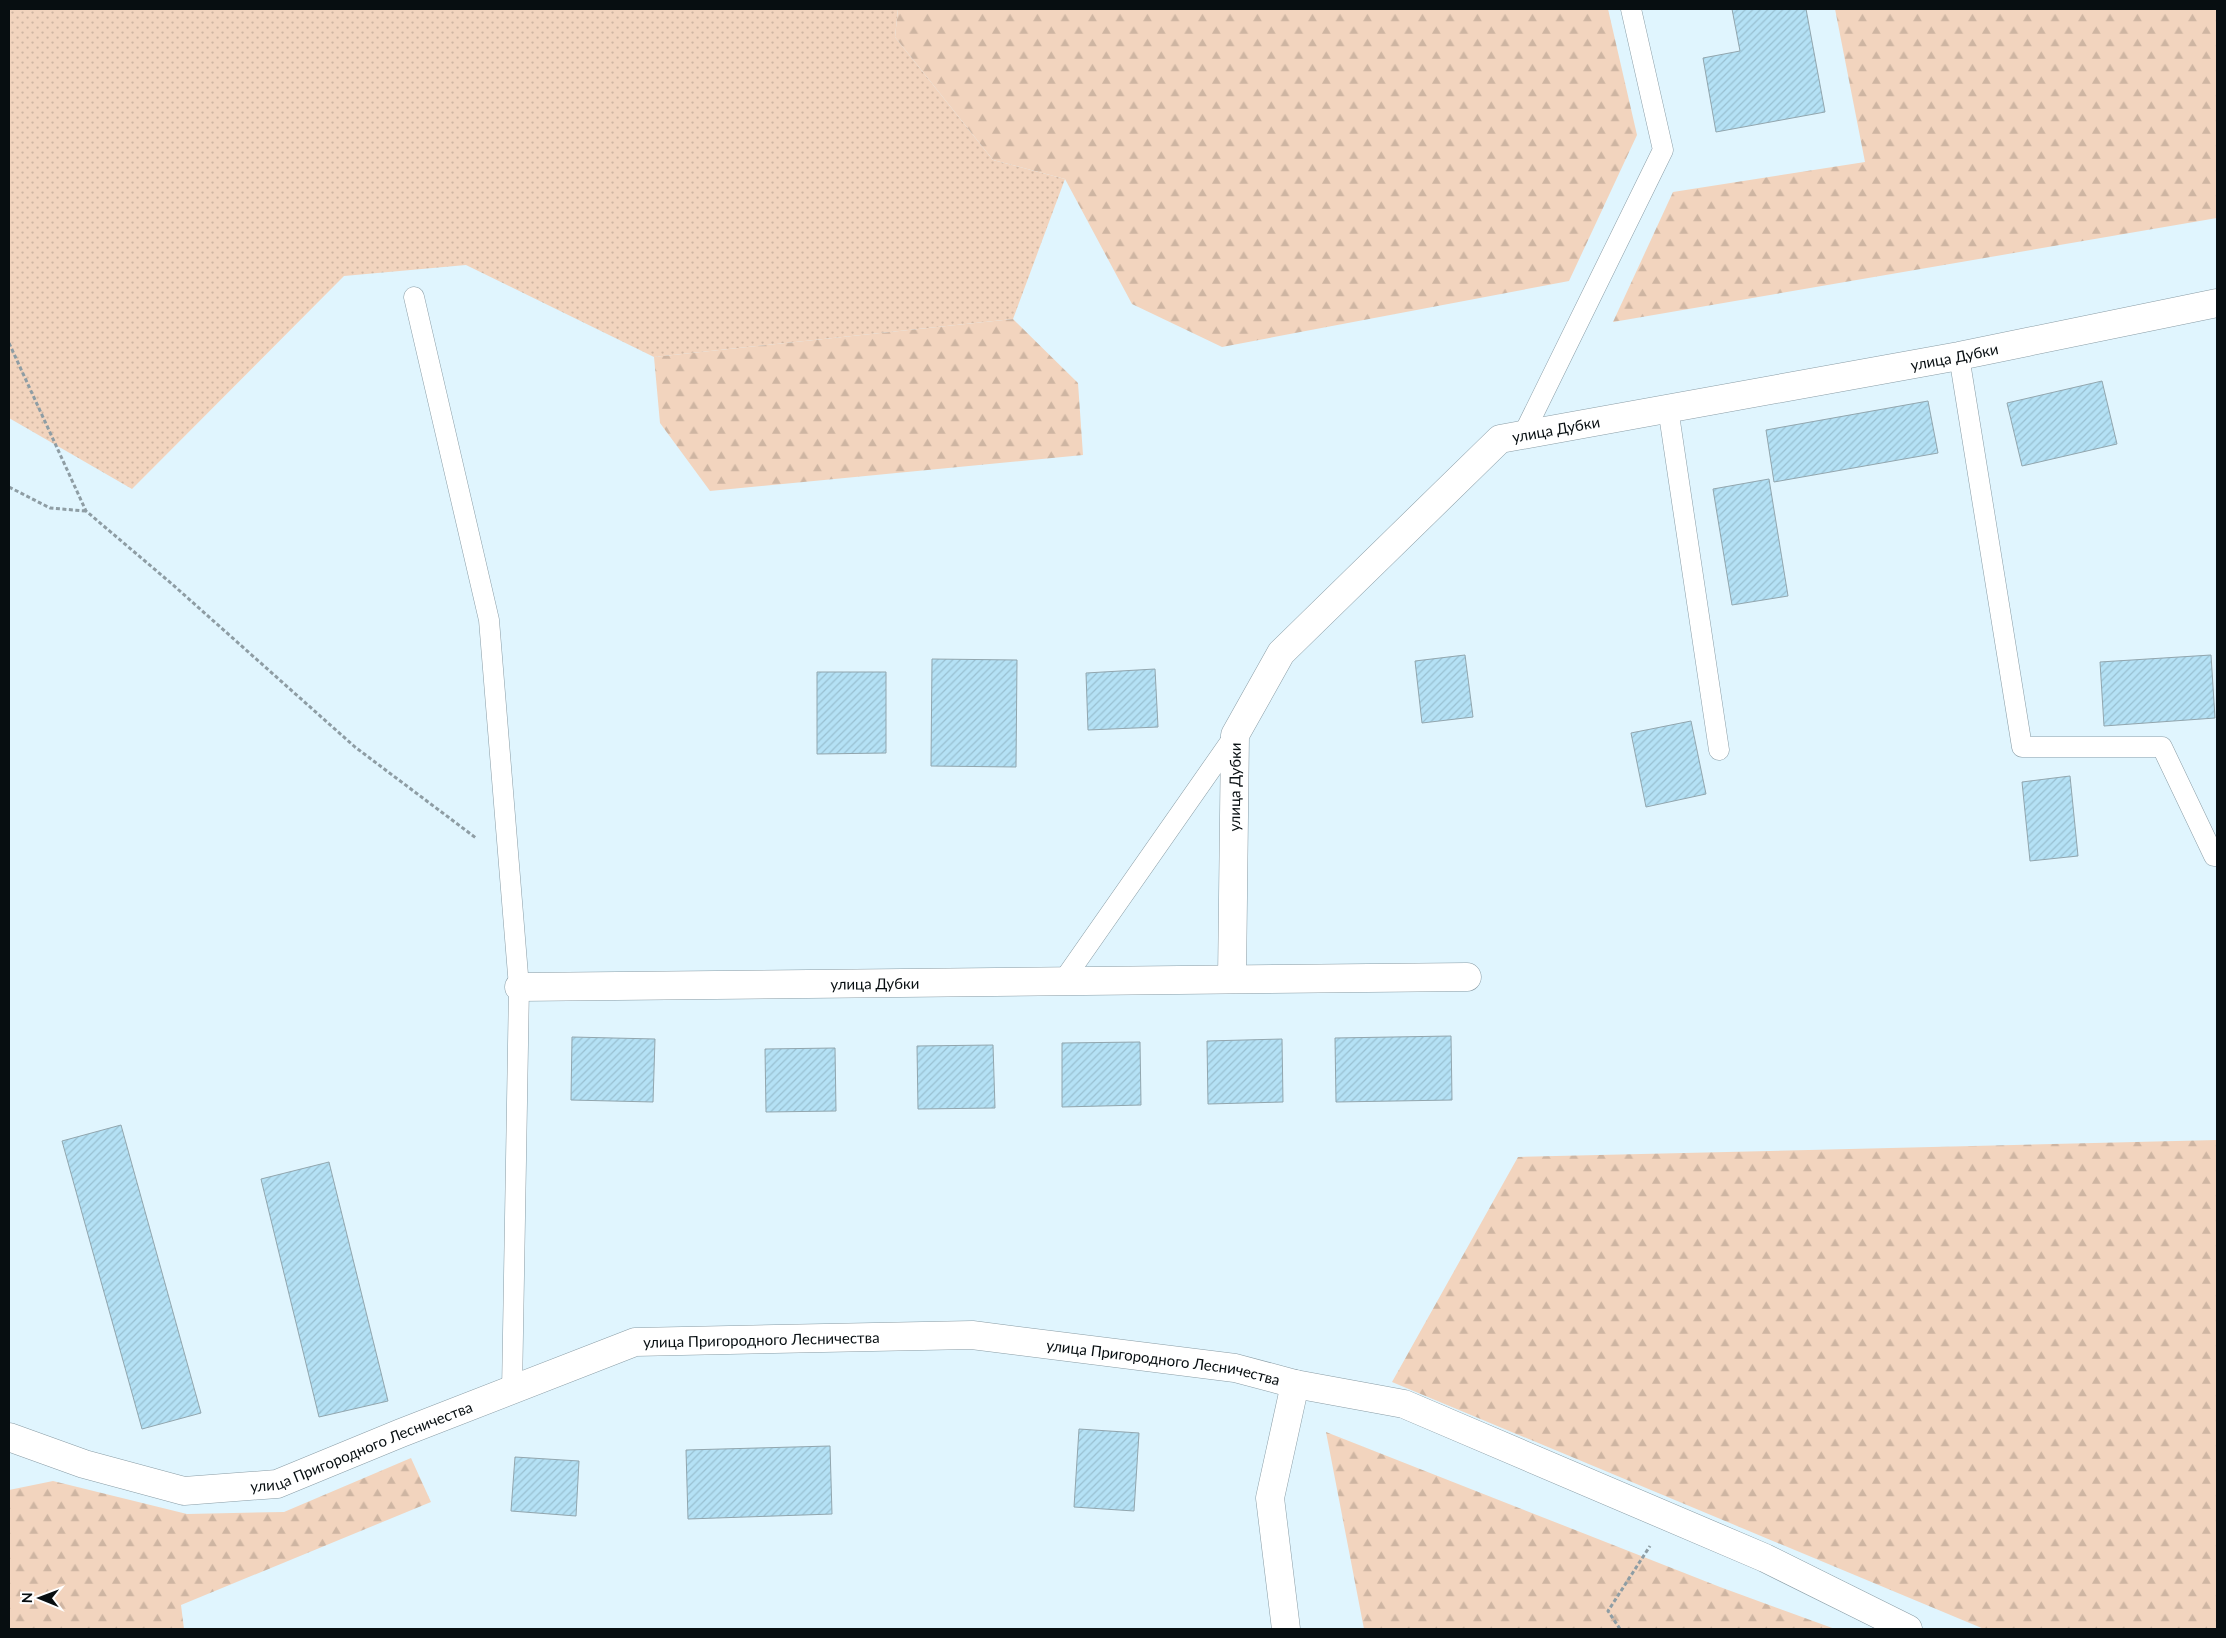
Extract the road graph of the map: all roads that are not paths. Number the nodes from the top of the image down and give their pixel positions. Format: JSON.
{"nodes":[{"id":1,"x":1631,"y":9,"type":"edge"},
{"id":2,"x":414,"y":297,"type":"dead end"},
{"id":3,"x":2217,"y":303,"type":"edge"},
{"id":4,"x":1959,"y":356,"type":"junction"},
{"id":5,"x":1668,"y":408,"type":"junction"},
{"id":6,"x":1523,"y":435,"type":"junction"},
{"id":7,"x":1235,"y":735,"type":"junction"},
{"id":8,"x":1720,"y":750,"type":"dead end"},
{"id":9,"x":2217,"y":856,"type":"edge"},
{"id":10,"x":1467,"y":977,"type":"dead end"},
{"id":11,"x":1232,"y":979,"type":"junction"},
{"id":12,"x":1063,"y":981,"type":"junction"},
{"id":13,"x":519,"y":987,"type":"junction"},
{"id":14,"x":1295,"y":1384,"type":"junction"},
{"id":15,"x":512,"y":1391,"type":"junction"},
{"id":16,"x":9,"y":1437,"type":"edge"},
{"id":17,"x":1286,"y":1629,"type":"edge"},
{"id":18,"x":1908,"y":1629,"type":"edge"}],
"edges":[{"from":1,"to":6,"type":"lane"},
{"from":2,"to":13,"type":"lane"},
{"from":3,"to":4,"type":"street","name":"улица Дубки"},
{"from":4,"to":5,"type":"street","name":"улица Дубки"},
{"from":4,"to":9,"type":"lane"},
{"from":5,"to":6,"type":"street","name":"улица Дубки"},
{"from":5,"to":8,"type":"lane"},
{"from":6,"to":7,"type":"street","name":"улица Дубки"},
{"from":7,"to":11,"type":"street","name":"улица Дубки"},
{"from":7,"to":12,"type":"lane"},
{"from":10,"to":11,"type":"street","name":"улица Дубки"},
{"from":11,"to":12,"type":"street","name":"улица Дубки"},
{"from":12,"to":13,"type":"street","name":"улица Дубки"},
{"from":13,"to":15,"type":"lane"},
{"from":14,"to":15,"type":"street","name":"улица Пригородного Лесничества"},
{"from":14,"to":17,"type":"street","name":"улица Пригородного Лесничества"},
{"from":14,"to":18,"type":"street"},
{"from":15,"to":16,"type":"street","name":"улица Пригородного Лесничества"}]}
